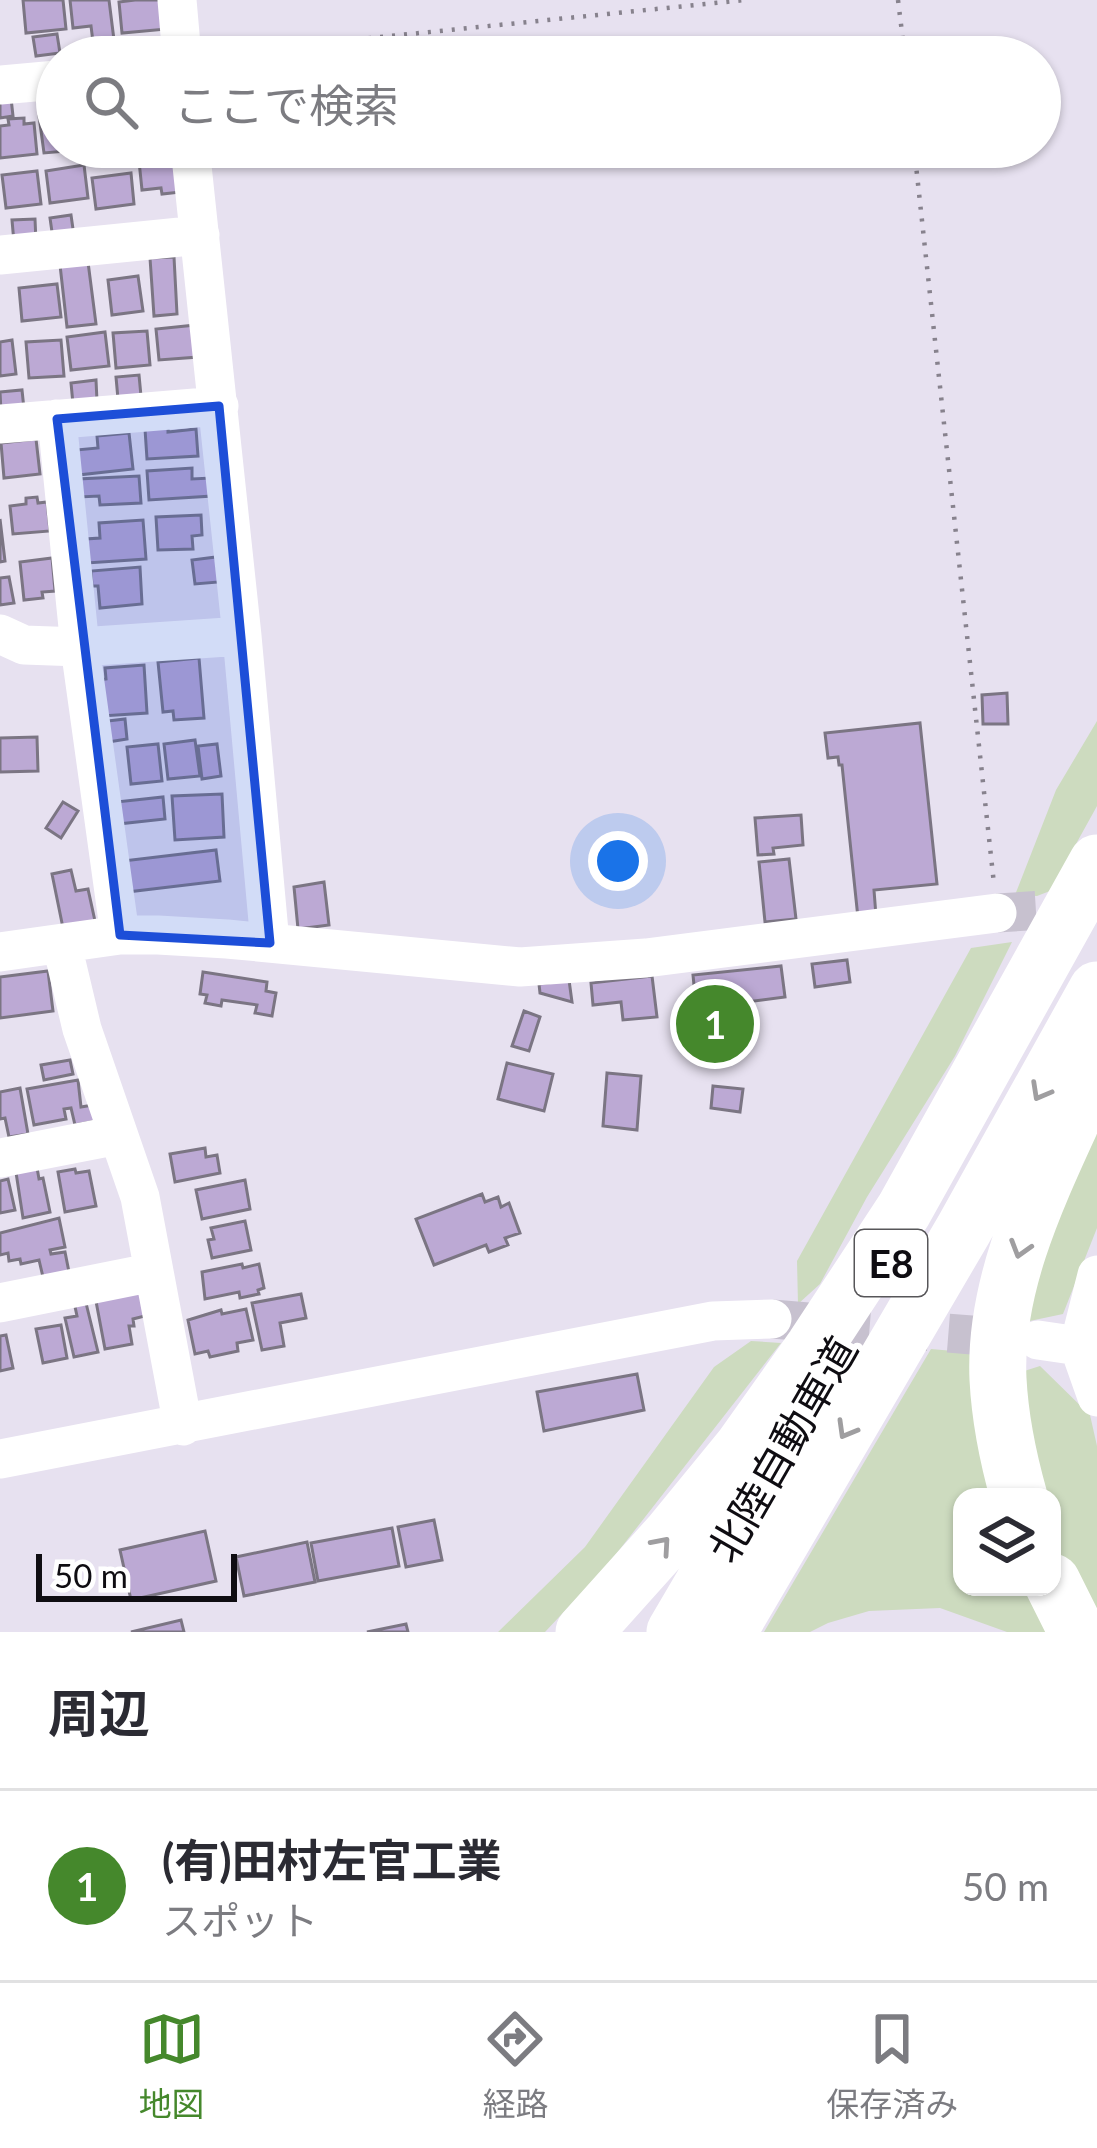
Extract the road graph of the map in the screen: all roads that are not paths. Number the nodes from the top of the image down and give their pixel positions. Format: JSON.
{"nodes":[{"id":1,"x":177,"y":0,"type":"edge"},
{"id":2,"x":189,"y":36,"type":"edge"},
{"id":3,"x":36,"y":82,"type":"edge"},
{"id":4,"x":0,"y":85,"type":"edge"},
{"id":5,"x":192,"y":168,"type":"edge"},
{"id":6,"x":200,"y":235,"type":"junction"},
{"id":7,"x":0,"y":255,"type":"edge"},
{"id":8,"x":219,"y":406,"type":"junction"},
{"id":9,"x":56,"y":419,"type":"junction"},
{"id":10,"x":0,"y":424,"type":"edge"},
{"id":11,"x":0,"y":634,"type":"edge"},
{"id":12,"x":242,"y":636,"type":"junction"},
{"id":13,"x":80,"y":647,"type":"junction"},
{"id":14,"x":1097,"y":863,"type":"edge"},
{"id":15,"x":1097,"y":888,"type":"edge"},
{"id":16,"x":997,"y":913,"type":"tunnel mouth"},
{"id":17,"x":120,"y":935,"type":"junction"},
{"id":18,"x":270,"y":943,"type":"junction"},
{"id":19,"x":62,"y":945,"type":"junction"},
{"id":20,"x":0,"y":952,"type":"edge"},
{"id":21,"x":1097,"y":990,"type":"edge"},
{"id":22,"x":1097,"y":1064,"type":"edge"},
{"id":23,"x":118,"y":1135,"type":"junction"},
{"id":24,"x":0,"y":1158,"type":"edge"},
{"id":25,"x":154,"y":1272,"type":"junction"},
{"id":26,"x":1097,"y":1275,"type":"edge"},
{"id":27,"x":0,"y":1303,"type":"edge"},
{"id":28,"x":772,"y":1319,"type":"tunnel mouth"},
{"id":29,"x":1038,"y":1340,"type":"tunnel mouth"},
{"id":30,"x":1079,"y":1346,"type":"junction"},
{"id":31,"x":1097,"y":1397,"type":"edge"},
{"id":32,"x":183,"y":1426,"type":"junction"},
{"id":33,"x":0,"y":1459,"type":"edge"},
{"id":34,"x":1017,"y":1488,"type":"edge"},
{"id":35,"x":1059,"y":1596,"type":"edge"},
{"id":36,"x":584,"y":1632,"type":"edge"},
{"id":37,"x":675,"y":1632,"type":"edge"},
{"id":38,"x":728,"y":1632,"type":"edge"},
{"id":39,"x":1077,"y":1632,"type":"edge"}],
"edges":[{"from":1,"to":2,"type":"street"},
{"from":3,"to":4,"type":"street"},
{"from":5,"to":6,"type":"street"},
{"from":6,"to":7,"type":"street"},
{"from":6,"to":8,"type":"street"},
{"from":8,"to":9,"type":"street"},
{"from":8,"to":12,"type":"street"},
{"from":9,"to":10,"type":"street"},
{"from":9,"to":13,"type":"street"},
{"from":11,"to":13,"type":"street"},
{"from":12,"to":13,"type":"street"},
{"from":12,"to":18,"type":"street"},
{"from":13,"to":17,"type":"street"},
{"from":36,"to":14,"type":"highway","one_way":true},
{"from":15,"to":37,"type":"highway","name":"北陸自動車道","number":"E8"},
{"from":16,"to":18,"type":"street"},
{"from":17,"to":18,"type":"street"},
{"from":17,"to":19,"type":"street"},
{"from":19,"to":20,"type":"street"},
{"from":19,"to":23,"type":"street"},
{"from":21,"to":38,"type":"highway","name":"北陸自動車道","number":"E8","one_way":true},
{"from":22,"to":34,"type":"highway","one_way":true},
{"from":23,"to":24,"type":"street"},
{"from":23,"to":25,"type":"street"},
{"from":25,"to":27,"type":"street"},
{"from":25,"to":32,"type":"street"},
{"from":26,"to":30,"type":"street"},
{"from":28,"to":32,"type":"street"},
{"from":29,"to":30,"type":"street"},
{"from":30,"to":31,"type":"street"},
{"from":32,"to":33,"type":"street"},
{"from":35,"to":39,"type":"highway"}]}
